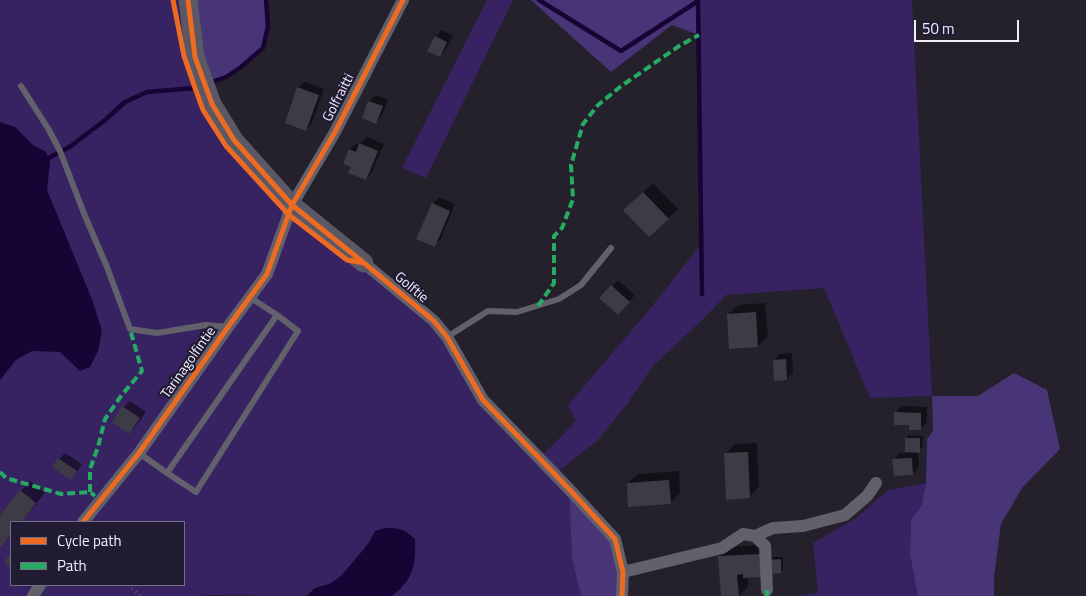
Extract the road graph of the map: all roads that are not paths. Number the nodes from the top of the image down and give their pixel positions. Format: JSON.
{"nodes":[{"id":1,"x":188,"y":0,"type":"edge"},
{"id":2,"x":403,"y":0,"type":"edge"},
{"id":3,"x":20,"y":86,"type":"dead end"},
{"id":4,"x":292,"y":205,"type":"junction"},
{"id":5,"x":612,"y":248,"type":"dead end"},
{"id":6,"x":364,"y":263,"type":"joint"},
{"id":7,"x":251,"y":298,"type":"junction"},
{"id":8,"x":277,"y":315,"type":"junction"},
{"id":9,"x":228,"y":327,"type":"junction"},
{"id":10,"x":447,"y":338,"type":"junction"},
{"id":11,"x":139,"y":453,"type":"junction"},
{"id":12,"x":167,"y":473,"type":"junction"},
{"id":13,"x":876,"y":483,"type":"dead end"},
{"id":14,"x":84,"y":521,"type":"edge"},
{"id":15,"x":754,"y":536,"type":"junction"},
{"id":16,"x":622,"y":572,"type":"junction"},
{"id":17,"x":767,"y":590,"type":"dead end"},
{"id":18,"x":622,"y":596,"type":"edge"}],
"edges":[{"from":1,"to":4,"type":"street","name":"Golftie"},
{"from":2,"to":4,"type":"street","name":"Golfraitti"},
{"from":3,"to":9,"type":"lane"},
{"from":4,"to":6,"type":"street","name":"Golftie"},
{"from":4,"to":7,"type":"street","name":"Tarinagolfintie"},
{"from":5,"to":10,"type":"lane"},
{"from":6,"to":10,"type":"street","name":"Golftie"},
{"from":7,"to":8,"type":"lane"},
{"from":7,"to":9,"type":"street","name":"Tarinagolfintie"},
{"from":8,"to":12,"type":"lane"},
{"from":8,"to":12,"type":"lane"},
{"from":9,"to":11,"type":"street","name":"Tarinagolfintie"},
{"from":10,"to":16,"type":"street","name":"Golftie"},
{"from":11,"to":12,"type":"lane"},
{"from":11,"to":14,"type":"street","name":"Tarinagolfintie"},
{"from":13,"to":15,"type":"street"},
{"from":15,"to":16,"type":"street"},
{"from":15,"to":17,"type":"street"},
{"from":16,"to":18,"type":"street","name":"Golftie"}]}
